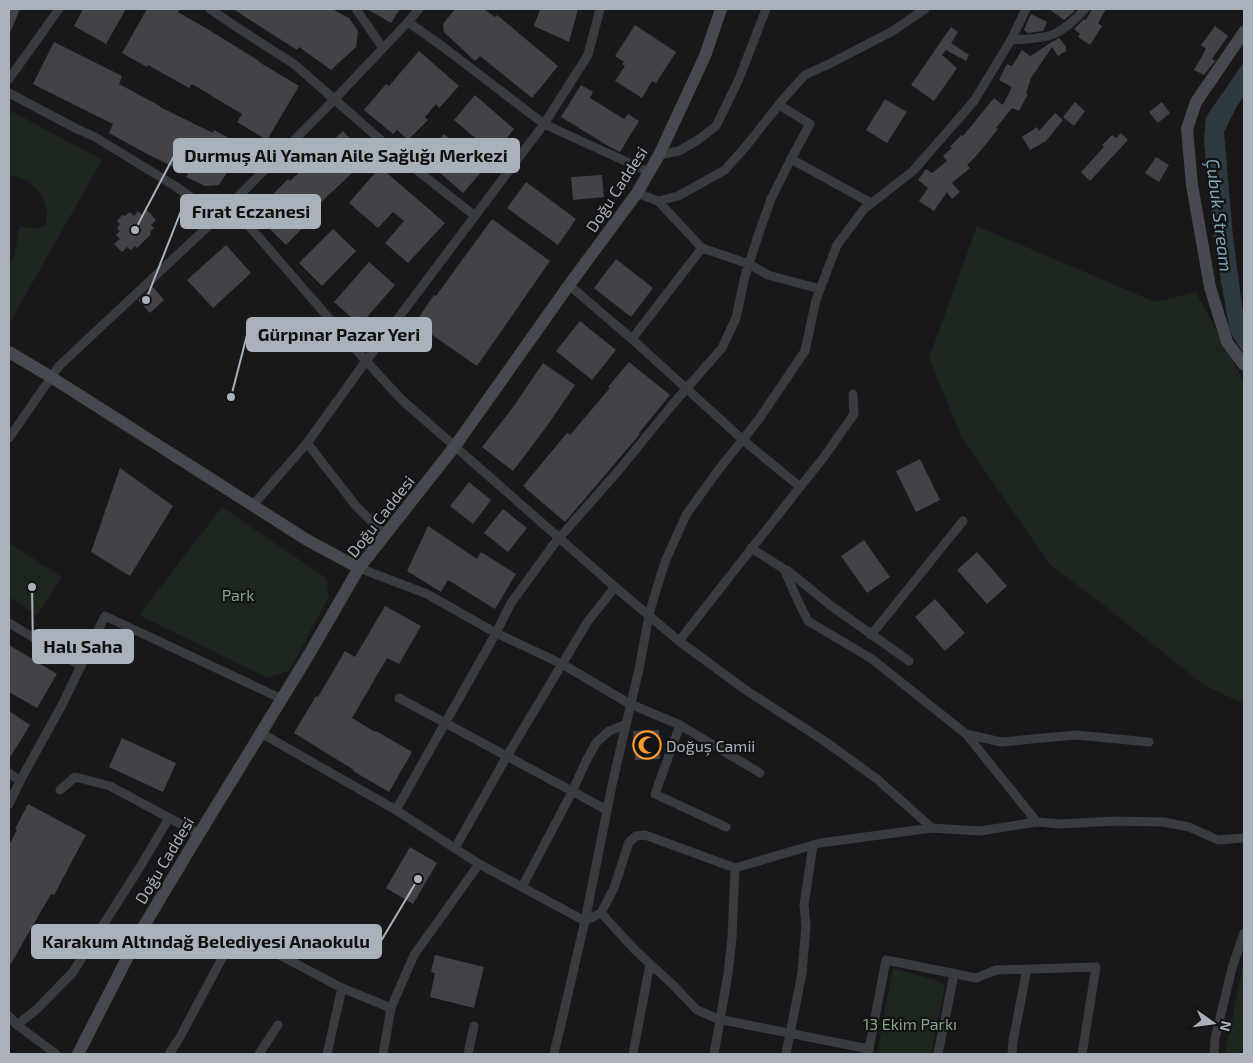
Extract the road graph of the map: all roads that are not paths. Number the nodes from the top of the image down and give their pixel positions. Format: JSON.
{"nodes":[{"id":1,"x":59,"y":9,"type":"edge"},
{"id":2,"x":210,"y":9,"type":"edge"},
{"id":3,"x":356,"y":9,"type":"edge"},
{"id":4,"x":419,"y":9,"type":"edge"},
{"id":5,"x":600,"y":9,"type":"edge"},
{"id":6,"x":721,"y":9,"type":"edge"},
{"id":7,"x":766,"y":9,"type":"edge"},
{"id":8,"x":925,"y":9,"type":"edge"},
{"id":9,"x":1085,"y":9,"type":"edge"},
{"id":10,"x":1023,"y":10,"type":"edge"},
{"id":11,"x":408,"y":22,"type":"junction"},
{"id":12,"x":1244,"y":32,"type":"edge"},
{"id":13,"x":1011,"y":40,"type":"junction"},
{"id":14,"x":384,"y":48,"type":"junction"},
{"id":15,"x":9,"y":79,"type":"edge"},
{"id":16,"x":9,"y":93,"type":"edge"},
{"id":17,"x":334,"y":99,"type":"junction"},
{"id":18,"x":778,"y":105,"type":"junction"},
{"id":19,"x":544,"y":124,"type":"junction"},
{"id":20,"x":659,"y":155,"type":"junction"},
{"id":21,"x":791,"y":159,"type":"junction"},
{"id":22,"x":649,"y":172,"type":"junction"},
{"id":23,"x":637,"y":193,"type":"junction"},
{"id":24,"x":658,"y":201,"type":"junction"},
{"id":25,"x":230,"y":204,"type":"junction"},
{"id":26,"x":871,"y":204,"type":"junction"},
{"id":27,"x":219,"y":216,"type":"junction"},
{"id":28,"x":475,"y":216,"type":"junction"},
{"id":29,"x":702,"y":248,"type":"junction"},
{"id":30,"x":749,"y":264,"type":"junction"},
{"id":31,"x":569,"y":285,"type":"junction"},
{"id":32,"x":820,"y":289,"type":"junction"},
{"id":33,"x":632,"y":338,"type":"junction"},
{"id":34,"x":9,"y":352,"type":"edge"},
{"id":35,"x":366,"y":361,"type":"junction"},
{"id":36,"x":1244,"y":365,"type":"edge"},
{"id":37,"x":51,"y":377,"type":"junction"},
{"id":38,"x":687,"y":388,"type":"junction"},
{"id":39,"x":853,"y":394,"type":"dead end"},
{"id":40,"x":9,"y":438,"type":"edge"},
{"id":41,"x":743,"y":440,"type":"junction"},
{"id":42,"x":306,"y":443,"type":"junction"},
{"id":43,"x":455,"y":446,"type":"junction"},
{"id":44,"x":800,"y":488,"type":"junction"},
{"id":45,"x":253,"y":505,"type":"junction"},
{"id":46,"x":964,"y":521,"type":"dead end"},
{"id":47,"x":385,"y":535,"type":"junction"},
{"id":48,"x":559,"y":538,"type":"junction"},
{"id":49,"x":751,"y":548,"type":"junction"},
{"id":50,"x":360,"y":568,"type":"junction"},
{"id":51,"x":784,"y":569,"type":"junction"},
{"id":52,"x":615,"y":587,"type":"junction"},
{"id":53,"x":649,"y":616,"type":"junction"},
{"id":54,"x":9,"y":623,"type":"edge"},
{"id":55,"x":496,"y":633,"type":"junction"},
{"id":56,"x":872,"y":635,"type":"junction"},
{"id":57,"x":678,"y":641,"type":"junction"},
{"id":58,"x":908,"y":661,"type":"dead end"},
{"id":59,"x":562,"y":664,"type":"junction"},
{"id":60,"x":81,"y":666,"type":"junction"},
{"id":61,"x":399,"y":698,"type":"dead end"},
{"id":62,"x":282,"y":699,"type":"junction"},
{"id":63,"x":630,"y":704,"type":"junction"},
{"id":64,"x":444,"y":723,"type":"junction"},
{"id":65,"x":625,"y":725,"type":"junction"},
{"id":66,"x":680,"y":725,"type":"junction"},
{"id":67,"x":261,"y":733,"type":"junction"},
{"id":68,"x":966,"y":734,"type":"junction"},
{"id":69,"x":1149,"y":742,"type":"dead end"},
{"id":70,"x":507,"y":756,"type":"junction"},
{"id":71,"x":9,"y":773,"type":"edge"},
{"id":72,"x":760,"y":773,"type":"dead end"},
{"id":73,"x":20,"y":781,"type":"junction"},
{"id":74,"x":60,"y":790,"type":"dead end"},
{"id":75,"x":572,"y":792,"type":"junction"},
{"id":76,"x":9,"y":804,"type":"edge"},
{"id":77,"x":396,"y":810,"type":"junction"},
{"id":78,"x":607,"y":810,"type":"junction"},
{"id":79,"x":169,"y":818,"type":"junction"},
{"id":80,"x":1037,"y":822,"type":"junction"},
{"id":81,"x":726,"y":827,"type":"dead end"},
{"id":82,"x":932,"y":828,"type":"junction"},
{"id":83,"x":199,"y":834,"type":"junction"},
{"id":84,"x":1244,"y":838,"type":"edge"},
{"id":85,"x":813,"y":845,"type":"junction"},
{"id":86,"x":455,"y":848,"type":"junction"},
{"id":87,"x":480,"y":864,"type":"junction"},
{"id":88,"x":735,"y":868,"type":"junction"},
{"id":89,"x":522,"y":887,"type":"junction"},
{"id":90,"x":601,"y":913,"type":"junction"},
{"id":91,"x":585,"y":921,"type":"junction"},
{"id":92,"x":1244,"y":933,"type":"edge"},
{"id":93,"x":650,"y":964,"type":"junction"},
{"id":94,"x":1027,"y":969,"type":"junction"},
{"id":95,"x":954,"y":974,"type":"junction"},
{"id":96,"x":342,"y":988,"type":"junction"},
{"id":97,"x":391,"y":1008,"type":"junction"},
{"id":98,"x":9,"y":1016,"type":"edge"},
{"id":99,"x":720,"y":1020,"type":"junction"},
{"id":100,"x":18,"y":1025,"type":"junction"},
{"id":101,"x":278,"y":1025,"type":"dead end"},
{"id":102,"x":474,"y":1026,"type":"dead end"},
{"id":103,"x":790,"y":1034,"type":"junction"},
{"id":104,"x":869,"y":1052,"type":"edge"},
{"id":105,"x":56,"y":1054,"type":"edge"},
{"id":106,"x":78,"y":1054,"type":"edge"},
{"id":107,"x":170,"y":1054,"type":"edge"},
{"id":108,"x":259,"y":1054,"type":"edge"},
{"id":109,"x":327,"y":1054,"type":"edge"},
{"id":110,"x":383,"y":1054,"type":"edge"},
{"id":111,"x":468,"y":1054,"type":"edge"},
{"id":112,"x":554,"y":1054,"type":"edge"},
{"id":113,"x":633,"y":1054,"type":"edge"},
{"id":114,"x":714,"y":1054,"type":"edge"},
{"id":115,"x":786,"y":1054,"type":"edge"},
{"id":116,"x":938,"y":1054,"type":"edge"},
{"id":117,"x":1012,"y":1054,"type":"edge"},
{"id":118,"x":1082,"y":1054,"type":"edge"},
{"id":119,"x":1214,"y":1054,"type":"edge"}],
"edges":[{"from":1,"to":15,"type":"street"},
{"from":2,"to":17,"type":"street"},
{"from":3,"to":14,"type":"street"},
{"from":4,"to":11,"type":"street"},
{"from":5,"to":19,"type":"street"},
{"from":6,"to":20,"type":"street","name":"Doğu Caddesi"},
{"from":7,"to":20,"type":"street"},
{"from":8,"to":18,"type":"street"},
{"from":9,"to":13,"type":"street"},
{"from":10,"to":13,"type":"street"},
{"from":11,"to":14,"type":"street"},
{"from":11,"to":19,"type":"street"},
{"from":12,"to":36,"type":"street"},
{"from":13,"to":26,"type":"street"},
{"from":14,"to":17,"type":"street"},
{"from":16,"to":27,"type":"street"},
{"from":17,"to":25,"type":"street"},
{"from":17,"to":28,"type":"street"},
{"from":18,"to":21,"type":"street"},
{"from":18,"to":24,"type":"street"},
{"from":19,"to":22,"type":"street"},
{"from":19,"to":28,"type":"street"},
{"from":20,"to":22,"type":"street","name":"Doğu Caddesi"},
{"from":21,"to":26,"type":"street"},
{"from":21,"to":30,"type":"street"},
{"from":22,"to":23,"type":"street","name":"Doğu Caddesi"},
{"from":23,"to":24,"type":"street"},
{"from":23,"to":31,"type":"street","name":"Doğu Caddesi"},
{"from":24,"to":29,"type":"street"},
{"from":25,"to":27,"type":"street"},
{"from":25,"to":35,"type":"street"},
{"from":26,"to":32,"type":"street"},
{"from":27,"to":37,"type":"street"},
{"from":28,"to":35,"type":"street"},
{"from":29,"to":30,"type":"street"},
{"from":29,"to":33,"type":"street"},
{"from":30,"to":32,"type":"street"},
{"from":30,"to":38,"type":"street"},
{"from":31,"to":33,"type":"street"},
{"from":31,"to":43,"type":"street","name":"Doğu Caddesi"},
{"from":32,"to":41,"type":"street"},
{"from":33,"to":38,"type":"street"},
{"from":34,"to":37,"type":"street"},
{"from":35,"to":42,"type":"street"},
{"from":35,"to":43,"type":"street"},
{"from":37,"to":40,"type":"street"},
{"from":37,"to":45,"type":"street"},
{"from":38,"to":41,"type":"street"},
{"from":38,"to":48,"type":"street"},
{"from":39,"to":44,"type":"street"},
{"from":41,"to":44,"type":"street"},
{"from":41,"to":53,"type":"street"},
{"from":42,"to":45,"type":"street"},
{"from":42,"to":47,"type":"street"},
{"from":43,"to":47,"type":"street","name":"Doğu Caddesi"},
{"from":43,"to":48,"type":"street"},
{"from":44,"to":49,"type":"street"},
{"from":45,"to":50,"type":"street"},
{"from":46,"to":56,"type":"street"},
{"from":47,"to":50,"type":"street","name":"Doğu Caddesi"},
{"from":48,"to":52,"type":"street"},
{"from":48,"to":55,"type":"street"},
{"from":49,"to":51,"type":"street"},
{"from":49,"to":57,"type":"street"},
{"from":50,"to":55,"type":"street"},
{"from":50,"to":62,"type":"street","name":"Doğu Caddesi"},
{"from":51,"to":56,"type":"street"},
{"from":51,"to":68,"type":"street"},
{"from":52,"to":53,"type":"street"},
{"from":52,"to":59,"type":"street"},
{"from":53,"to":57,"type":"street"},
{"from":53,"to":63,"type":"street"},
{"from":54,"to":60,"type":"street"},
{"from":55,"to":59,"type":"street"},
{"from":55,"to":64,"type":"street"},
{"from":56,"to":58,"type":"street"},
{"from":57,"to":82,"type":"street"},
{"from":59,"to":63,"type":"street"},
{"from":59,"to":70,"type":"street"},
{"from":60,"to":62,"type":"street"},
{"from":60,"to":73,"type":"street"},
{"from":61,"to":64,"type":"street"},
{"from":62,"to":67,"type":"street","name":"Doğu Caddesi"},
{"from":63,"to":65,"type":"street"},
{"from":63,"to":66,"type":"street"},
{"from":64,"to":70,"type":"street"},
{"from":64,"to":77,"type":"street"},
{"from":65,"to":75,"type":"street"},
{"from":65,"to":78,"type":"street"},
{"from":66,"to":72,"type":"street"},
{"from":66,"to":81,"type":"street"},
{"from":67,"to":77,"type":"street"},
{"from":67,"to":83,"type":"street","name":"Doğu Caddesi"},
{"from":68,"to":69,"type":"street"},
{"from":68,"to":80,"type":"street"},
{"from":70,"to":75,"type":"street"},
{"from":70,"to":86,"type":"street"},
{"from":71,"to":73,"type":"street"},
{"from":73,"to":76,"type":"street"},
{"from":74,"to":79,"type":"street"},
{"from":75,"to":78,"type":"street"},
{"from":75,"to":89,"type":"street"},
{"from":77,"to":86,"type":"street"},
{"from":78,"to":91,"type":"street"},
{"from":79,"to":83,"type":"street"},
{"from":79,"to":100,"type":"street"},
{"from":80,"to":82,"type":"street"},
{"from":80,"to":84,"type":"street"},
{"from":82,"to":85,"type":"street"},
{"from":83,"to":106,"type":"street","name":"Doğu Caddesi"},
{"from":85,"to":88,"type":"street"},
{"from":85,"to":103,"type":"street"},
{"from":86,"to":87,"type":"street"},
{"from":87,"to":89,"type":"street"},
{"from":87,"to":97,"type":"street"},
{"from":88,"to":90,"type":"street"},
{"from":88,"to":99,"type":"street"},
{"from":89,"to":91,"type":"street"},
{"from":90,"to":91,"type":"street"},
{"from":90,"to":93,"type":"street"},
{"from":91,"to":112,"type":"street"},
{"from":92,"to":119,"type":"street"},
{"from":93,"to":99,"type":"street"},
{"from":93,"to":113,"type":"street"},
{"from":94,"to":95,"type":"street"},
{"from":94,"to":117,"type":"street"},
{"from":94,"to":118,"type":"street"},
{"from":95,"to":104,"type":"street"},
{"from":95,"to":116,"type":"street"},
{"from":96,"to":97,"type":"street"},
{"from":96,"to":107,"type":"street"},
{"from":96,"to":109,"type":"street"},
{"from":97,"to":110,"type":"street"},
{"from":98,"to":100,"type":"street"},
{"from":99,"to":103,"type":"street"},
{"from":99,"to":114,"type":"street"},
{"from":100,"to":105,"type":"street"},
{"from":101,"to":108,"type":"street"},
{"from":102,"to":111,"type":"street"},
{"from":103,"to":104,"type":"street"},
{"from":103,"to":115,"type":"street"}]}
